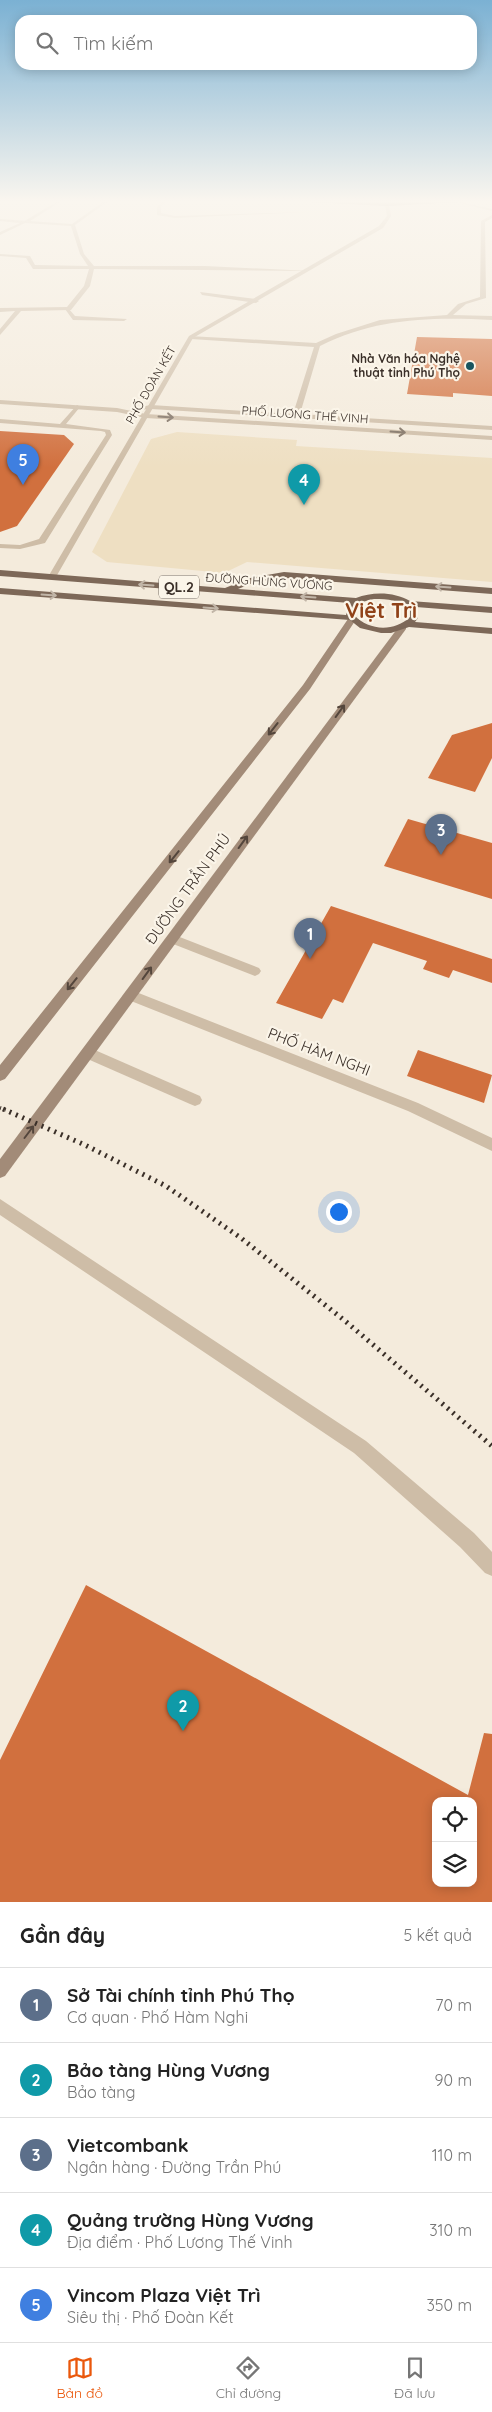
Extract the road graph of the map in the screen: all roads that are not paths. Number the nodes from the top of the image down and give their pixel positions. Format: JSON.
{"nodes":[{"id":1,"x":83,"y":291,"type":"edge"},
{"id":2,"x":274,"y":291,"type":"edge"},
{"id":3,"x":483,"y":291,"type":"edge"},
{"id":4,"x":202,"y":293,"type":"dead end"},
{"id":5,"x":483,"y":298,"type":"junction"},
{"id":6,"x":492,"y":298,"type":"edge"},
{"id":7,"x":256,"y":301,"type":"junction"},
{"id":8,"x":0,"y":310,"type":"edge"},
{"id":9,"x":67,"y":310,"type":"junction"},
{"id":10,"x":18,"y":311,"type":"junction"},
{"id":11,"x":449,"y":316,"type":"junction"},
{"id":12,"x":492,"y":318,"type":"edge"},
{"id":13,"x":124,"y":319,"type":"dead end"},
{"id":14,"x":0,"y":333,"type":"edge"},
{"id":15,"x":191,"y":337,"type":"junction"},
{"id":16,"x":317,"y":345,"type":"junction"},
{"id":17,"x":0,"y":402,"type":"edge"},
{"id":18,"x":77,"y":407,"type":"junction"},
{"id":19,"x":151,"y":407,"type":"junction"},
{"id":20,"x":118,"y":410,"type":"junction"},
{"id":21,"x":146,"y":416,"type":"junction"},
{"id":22,"x":296,"y":416,"type":"junction"},
{"id":23,"x":0,"y":421,"type":"edge"},
{"id":24,"x":62,"y":426,"type":"junction"},
{"id":25,"x":492,"y":428,"type":"edge"},
{"id":26,"x":492,"y":438,"type":"edge"},
{"id":27,"x":0,"y":546,"type":"edge"},
{"id":28,"x":0,"y":573,"type":"edge"},
{"id":29,"x":52,"y":577,"type":"junction"},
{"id":30,"x":226,"y":591,"type":"junction"},
{"id":31,"x":492,"y":591,"type":"edge"},
{"id":32,"x":0,"y":592,"type":"edge"},
{"id":33,"x":357,"y":601,"type":"junction"},
{"id":34,"x":409,"y":604,"type":"junction"},
{"id":35,"x":492,"y":610,"type":"edge"},
{"id":36,"x":353,"y":618,"type":"junction"},
{"id":37,"x":406,"y":625,"type":"junction"},
{"id":38,"x":492,"y":631,"type":"edge"},
{"id":39,"x":172,"y":939,"type":"junction"},
{"id":40,"x":255,"y":971,"type":"dead end"},
{"id":41,"x":131,"y":996,"type":"junction"},
{"id":42,"x":88,"y":1053,"type":"junction"},
{"id":43,"x":0,"y":1075,"type":"edge"},
{"id":44,"x":195,"y":1100,"type":"dead end"},
{"id":45,"x":492,"y":1145,"type":"edge"},
{"id":46,"x":0,"y":1171,"type":"edge"},
{"id":47,"x":0,"y":1206,"type":"edge"},
{"id":48,"x":492,"y":1566,"type":"edge"}],
"edges":[{"from":1,"to":9,"type":"street"},
{"from":2,"to":7,"type":"street","name":"PHỐ ĐOÀN KẾT"},
{"from":3,"to":5,"type":"street"},
{"from":4,"to":7,"type":"street"},
{"from":5,"to":6,"type":"street"},
{"from":5,"to":11,"type":"street"},
{"from":7,"to":15,"type":"street","name":"PHỐ ĐOÀN KẾT"},
{"from":8,"to":10,"type":"street"},
{"from":9,"to":10,"type":"street"},
{"from":9,"to":13,"type":"street"},
{"from":10,"to":14,"type":"street"},
{"from":11,"to":12,"type":"street"},
{"from":11,"to":16,"type":"street"},
{"from":15,"to":16,"type":"street"},
{"from":15,"to":19,"type":"street","name":"PHỐ ĐOÀN KẾT"},
{"from":16,"to":22,"type":"street"},
{"from":17,"to":18,"type":"street","name":"PHỐ LƯƠNG THẾ VINH"},
{"from":18,"to":20,"type":"street","name":"PHỐ LƯƠNG THẾ VINH"},
{"from":18,"to":24,"type":"street"},
{"from":19,"to":20,"type":"street","name":"PHỐ LƯƠNG THẾ VINH"},
{"from":19,"to":21,"type":"street","name":"PHỐ ĐOÀN KẾT"},
{"from":19,"to":22,"type":"street","name":"PHỐ LƯƠNG THẾ VINH"},
{"from":20,"to":21,"type":"street","name":"PHỐ LƯƠNG THẾ VINH"},
{"from":21,"to":26,"type":"street","name":"PHỐ LƯƠNG THẾ VINH","one_way":true},
{"from":21,"to":29,"type":"street","name":"PHỐ ĐOÀN KẾT"},
{"from":22,"to":25,"type":"street","name":"PHỐ LƯƠNG THẾ VINH"},
{"from":23,"to":24,"type":"street"},
{"from":24,"to":27,"type":"street"},
{"from":28,"to":29,"type":"main road","name":"ĐƯỜNG HÙNG VƯƠNG","number":"QL.2"},
{"from":30,"to":29,"type":"main road","name":"ĐƯỜNG HÙNG VƯƠNG","number":"QL.2","one_way":true},
{"from":31,"to":30,"type":"main road","one_way":true},
{"from":33,"to":30,"type":"main road","name":"ĐƯỜNG HÙNG VƯƠNG","number":"QL.2","one_way":true},
{"from":32,"to":36,"type":"main road","number":"QL.2","one_way":true},
{"from":33,"to":34,"type":"main road","number":"QL.2"},
{"from":33,"to":36,"type":"main road"},
{"from":34,"to":35,"type":"main road","number":"QL.2"},
{"from":34,"to":37,"type":"main road"},
{"from":36,"to":37,"type":"main road","number":"QL.2"},
{"from":36,"to":43,"type":"main road","name":"ĐƯỜNG TRẦN PHÚ","one_way":true},
{"from":37,"to":38,"type":"main road","number":"QL.2"},
{"from":39,"to":37,"type":"main road","name":"ĐƯỜNG TRẦN PHÚ","one_way":true},
{"from":39,"to":40,"type":"street"},
{"from":41,"to":39,"type":"main road","name":"ĐƯỜNG TRẦN PHÚ","one_way":true},
{"from":41,"to":42,"type":"main road","name":"ĐƯỜNG TRẦN PHÚ"},
{"from":41,"to":45,"type":"street","name":"PHỐ HÀM NGHI"},
{"from":42,"to":44,"type":"street"},
{"from":46,"to":42,"type":"main road","name":"ĐƯỜNG TRẦN PHÚ","one_way":true},
{"from":47,"to":48,"type":"street"}]}
